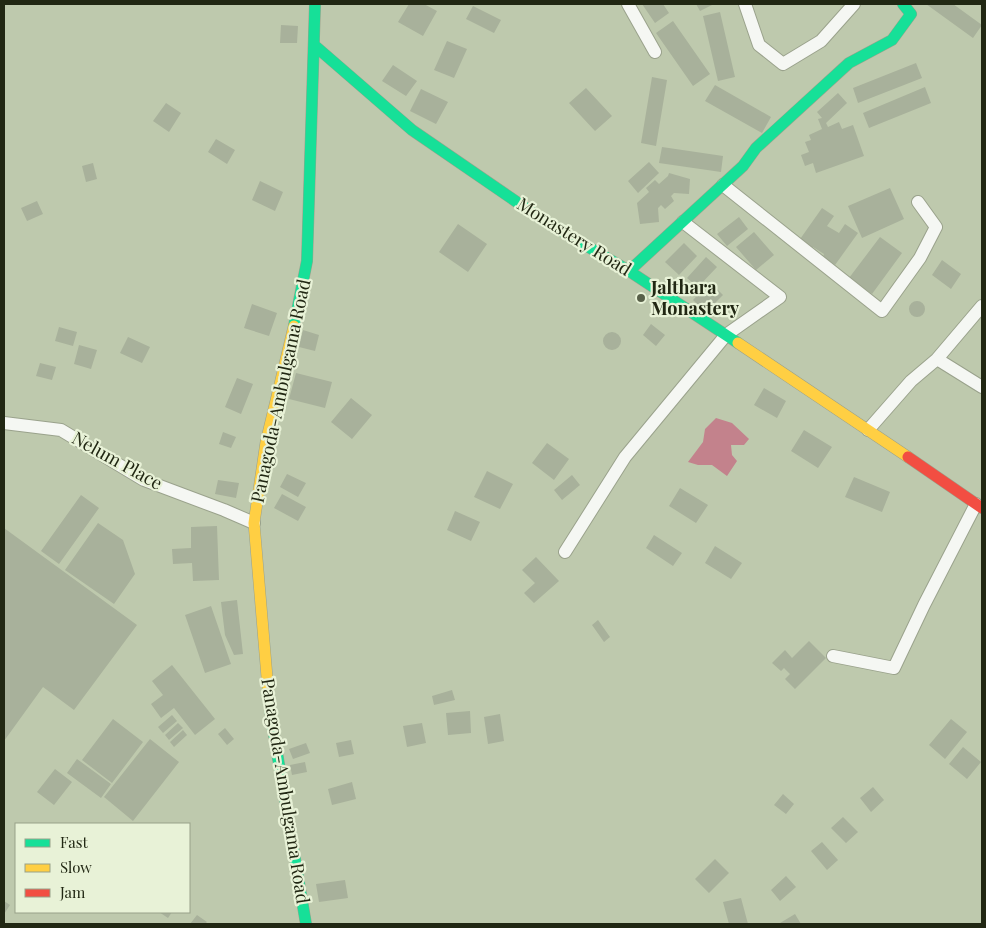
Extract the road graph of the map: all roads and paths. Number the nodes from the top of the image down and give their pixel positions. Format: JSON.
{"nodes":[{"id":1,"x":315,"y":4,"type":"edge"},
{"id":2,"x":628,"y":4,"type":"edge"},
{"id":3,"x":745,"y":4,"type":"edge"},
{"id":4,"x":854,"y":4,"type":"edge"},
{"id":5,"x":903,"y":4,"type":"edge"},
{"id":6,"x":314,"y":45,"type":"junction"},
{"id":7,"x":656,"y":52,"type":"dead end"},
{"id":8,"x":723,"y":184,"type":"junction"},
{"id":9,"x":918,"y":202,"type":"dead end"},
{"id":10,"x":683,"y":222,"type":"junction"},
{"id":11,"x":629,"y":271,"type":"junction"},
{"id":12,"x":982,"y":306,"type":"edge"},
{"id":13,"x":726,"y":335,"type":"junction"},
{"id":14,"x":937,"y":359,"type":"junction"},
{"id":15,"x":982,"y":387,"type":"edge"},
{"id":16,"x":4,"y":423,"type":"edge"},
{"id":17,"x":868,"y":430,"type":"junction"},
{"id":18,"x":979,"y":506,"type":"edge"},
{"id":19,"x":254,"y":523,"type":"junction"},
{"id":20,"x":564,"y":552,"type":"dead end"},
{"id":21,"x":833,"y":656,"type":"dead end"},
{"id":22,"x":306,"y":924,"type":"edge"}],
"edges":[{"from":1,"to":6,"type":"street","name":"Panagoda-Ambulgama Road"},
{"from":2,"to":7,"type":"street"},
{"from":3,"to":4,"type":"street"},
{"from":5,"to":8,"type":"street"},
{"from":6,"to":11,"type":"street","name":"Monastery Road"},
{"from":6,"to":19,"type":"street","name":"Panagoda-Ambulgama Road"},
{"from":8,"to":9,"type":"street"},
{"from":8,"to":10,"type":"street"},
{"from":10,"to":11,"type":"street"},
{"from":10,"to":13,"type":"street"},
{"from":11,"to":13,"type":"street","name":"Monastery Road"},
{"from":12,"to":14,"type":"street"},
{"from":13,"to":17,"type":"street","name":"Monastery Road"},
{"from":13,"to":20,"type":"street"},
{"from":14,"to":15,"type":"street"},
{"from":14,"to":17,"type":"street"},
{"from":16,"to":19,"type":"street","name":"Nelum Place"},
{"from":17,"to":18,"type":"street","name":"Monastery Road"},
{"from":18,"to":21,"type":"street"},
{"from":19,"to":22,"type":"street","name":"Panagoda-Ambulgama Road"}]}
